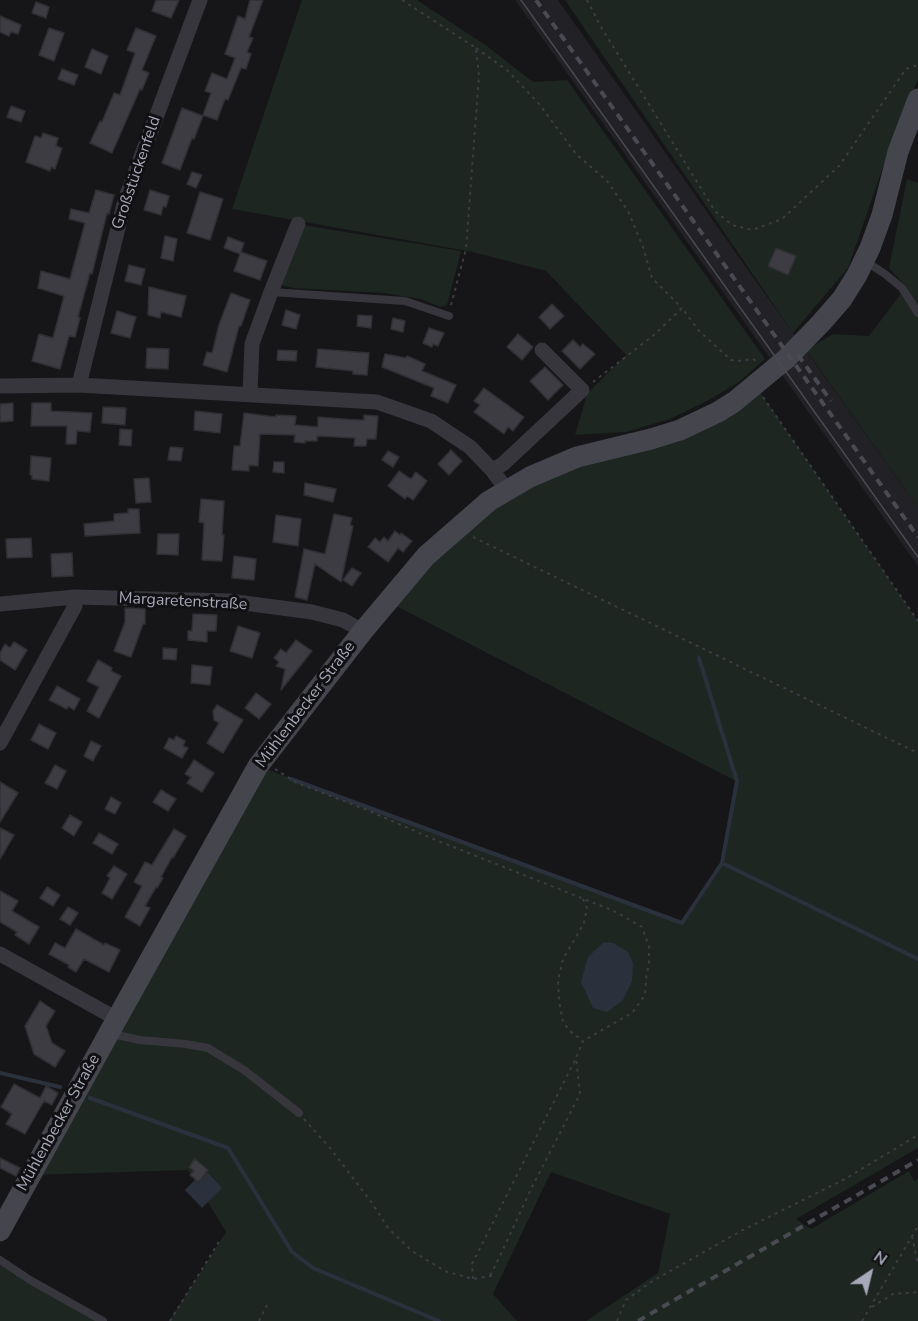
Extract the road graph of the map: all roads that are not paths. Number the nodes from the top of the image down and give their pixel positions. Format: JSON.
{"nodes":[{"id":1,"x":200,"y":0,"type":"edge"},
{"id":2,"x":918,"y":99,"type":"edge"},
{"id":3,"x":298,"y":224,"type":"dead end"},
{"id":4,"x":864,"y":261,"type":"junction"},
{"id":5,"x":271,"y":292,"type":"junction"},
{"id":6,"x":918,"y":313,"type":"edge"},
{"id":7,"x":449,"y":315,"type":"road end"},
{"id":8,"x":542,"y":350,"type":"dead end"},
{"id":9,"x":79,"y":385,"type":"junction"},
{"id":10,"x":0,"y":386,"type":"edge"},
{"id":11,"x":250,"y":394,"type":"junction"},
{"id":12,"x":492,"y":470,"type":"junction"},
{"id":13,"x":507,"y":490,"type":"junction"},
{"id":14,"x":75,"y":597,"type":"junction"},
{"id":15,"x":0,"y":604,"type":"edge"},
{"id":16,"x":363,"y":631,"type":"junction"},
{"id":17,"x":0,"y":743,"type":"edge"},
{"id":18,"x":0,"y":954,"type":"edge"},
{"id":19,"x":113,"y":1026,"type":"junction"},
{"id":20,"x":298,"y":1113,"type":"road end"},
{"id":21,"x":0,"y":1231,"type":"edge"},
{"id":22,"x":0,"y":1260,"type":"edge"},
{"id":23,"x":103,"y":1321,"type":"edge"}],
"edges":[{"from":1,"to":9,"type":"street","name":"Großstückenfeld"},
{"from":2,"to":4,"type":"main road","name":"Mühlenbecker Straße"},
{"from":3,"to":5,"type":"street"},
{"from":4,"to":6,"type":"lane"},
{"from":4,"to":13,"type":"main road","name":"Mühlenbecker Straße"},
{"from":5,"to":7,"type":"lane"},
{"from":5,"to":11,"type":"street"},
{"from":8,"to":12,"type":"street"},
{"from":9,"to":10,"type":"street"},
{"from":9,"to":11,"type":"street"},
{"from":11,"to":12,"type":"street"},
{"from":12,"to":13,"type":"street"},
{"from":13,"to":16,"type":"main road","name":"Mühlenbecker Straße"},
{"from":14,"to":15,"type":"street","name":"Margaretenstraße"},
{"from":14,"to":16,"type":"street","name":"Margaretenstraße"},
{"from":14,"to":17,"type":"street"},
{"from":16,"to":19,"type":"main road","name":"Mühlenbecker Straße"},
{"from":18,"to":19,"type":"street"},
{"from":19,"to":20,"type":"lane"},
{"from":19,"to":21,"type":"main road","name":"Mühlenbecker Straße"},
{"from":22,"to":23,"type":"lane"}]}
